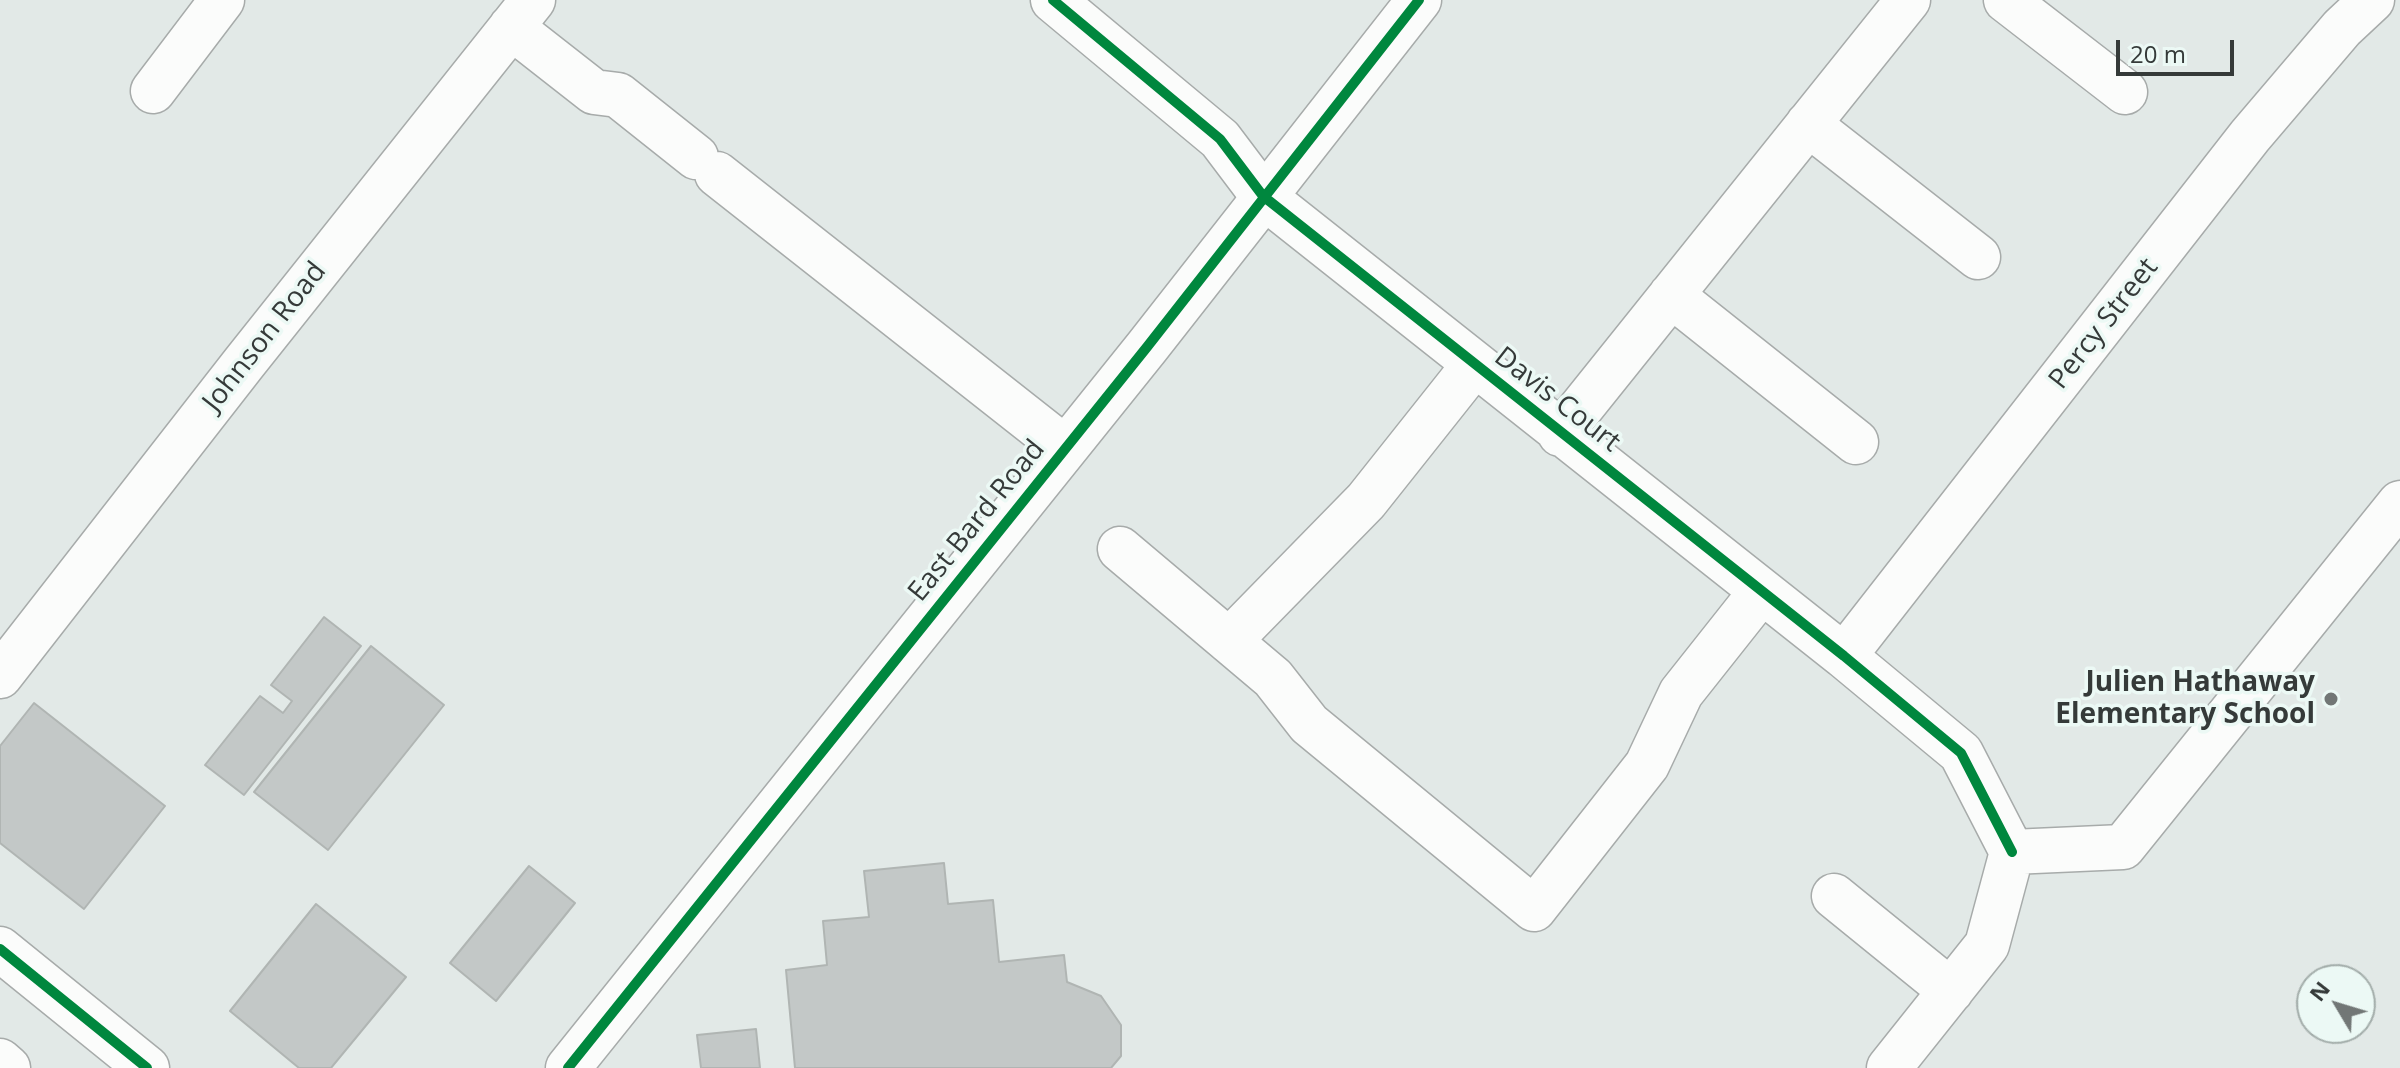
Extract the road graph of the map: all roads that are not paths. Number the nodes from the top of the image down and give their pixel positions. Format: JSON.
{"nodes":[{"id":1,"x":222,"y":0,"type":"edge"},
{"id":2,"x":1053,"y":0,"type":"edge"},
{"id":3,"x":1419,"y":0,"type":"edge"},
{"id":4,"x":1908,"y":0,"type":"edge"},
{"id":5,"x":2006,"y":0,"type":"edge"},
{"id":6,"x":2372,"y":0,"type":"edge"},
{"id":7,"x":522,"y":13,"type":"edge"},
{"id":8,"x":153,"y":91,"type":"dead end"},
{"id":9,"x":2125,"y":92,"type":"dead end"},
{"id":10,"x":1808,"y":124,"type":"junction"},
{"id":11,"x":1263,"y":196,"type":"junction"},
{"id":12,"x":1978,"y":257,"type":"dead end"},
{"id":13,"x":1671,"y":295,"type":"junction"},
{"id":14,"x":1474,"y":365,"type":"junction"},
{"id":15,"x":1560,"y":434,"type":"junction"},
{"id":16,"x":1856,"y":442,"type":"dead end"},
{"id":17,"x":1065,"y":448,"type":"junction"},
{"id":18,"x":2400,"y":503,"type":"edge"},
{"id":19,"x":1120,"y":549,"type":"dead end"},
{"id":20,"x":1761,"y":592,"type":"junction"},
{"id":21,"x":1229,"y":641,"type":"junction"},
{"id":22,"x":1844,"y":656,"type":"junction"},
{"id":23,"x":0,"y":676,"type":"edge"},
{"id":24,"x":2012,"y":852,"type":"junction"},
{"id":25,"x":1834,"y":896,"type":"dead end"},
{"id":26,"x":0,"y":949,"type":"edge"},
{"id":27,"x":1951,"y":991,"type":"junction"},
{"id":28,"x":0,"y":1061,"type":"edge"},
{"id":29,"x":8,"y":1068,"type":"edge"},
{"id":30,"x":147,"y":1068,"type":"edge"},
{"id":31,"x":568,"y":1068,"type":"edge"},
{"id":32,"x":1889,"y":1068,"type":"edge"}],
"edges":[{"from":1,"to":8,"type":"street"},
{"from":2,"to":11,"type":"street","name":"Davis Court"},
{"from":3,"to":11,"type":"street","name":"East Bard Road"},
{"from":4,"to":10,"type":"street"},
{"from":5,"to":9,"type":"street"},
{"from":6,"to":22,"type":"street","name":"Percy Street"},
{"from":7,"to":17,"type":"street"},
{"from":7,"to":23,"type":"street","name":"Johnson Road"},
{"from":10,"to":12,"type":"street"},
{"from":10,"to":13,"type":"street"},
{"from":11,"to":14,"type":"street","name":"Davis Court"},
{"from":11,"to":17,"type":"street","name":"East Bard Road"},
{"from":13,"to":15,"type":"street"},
{"from":13,"to":16,"type":"street"},
{"from":14,"to":15,"type":"street","name":"Davis Court"},
{"from":14,"to":21,"type":"street"},
{"from":15,"to":20,"type":"street","name":"Davis Court"},
{"from":17,"to":31,"type":"street","name":"East Bard Road"},
{"from":18,"to":24,"type":"street"},
{"from":19,"to":21,"type":"street"},
{"from":20,"to":21,"type":"street"},
{"from":20,"to":22,"type":"street","name":"Davis Court"},
{"from":22,"to":24,"type":"street","name":"Davis Court"},
{"from":24,"to":27,"type":"street"},
{"from":25,"to":27,"type":"street"},
{"from":26,"to":30,"type":"street"},
{"from":27,"to":32,"type":"street"},
{"from":28,"to":29,"type":"street"}]}
